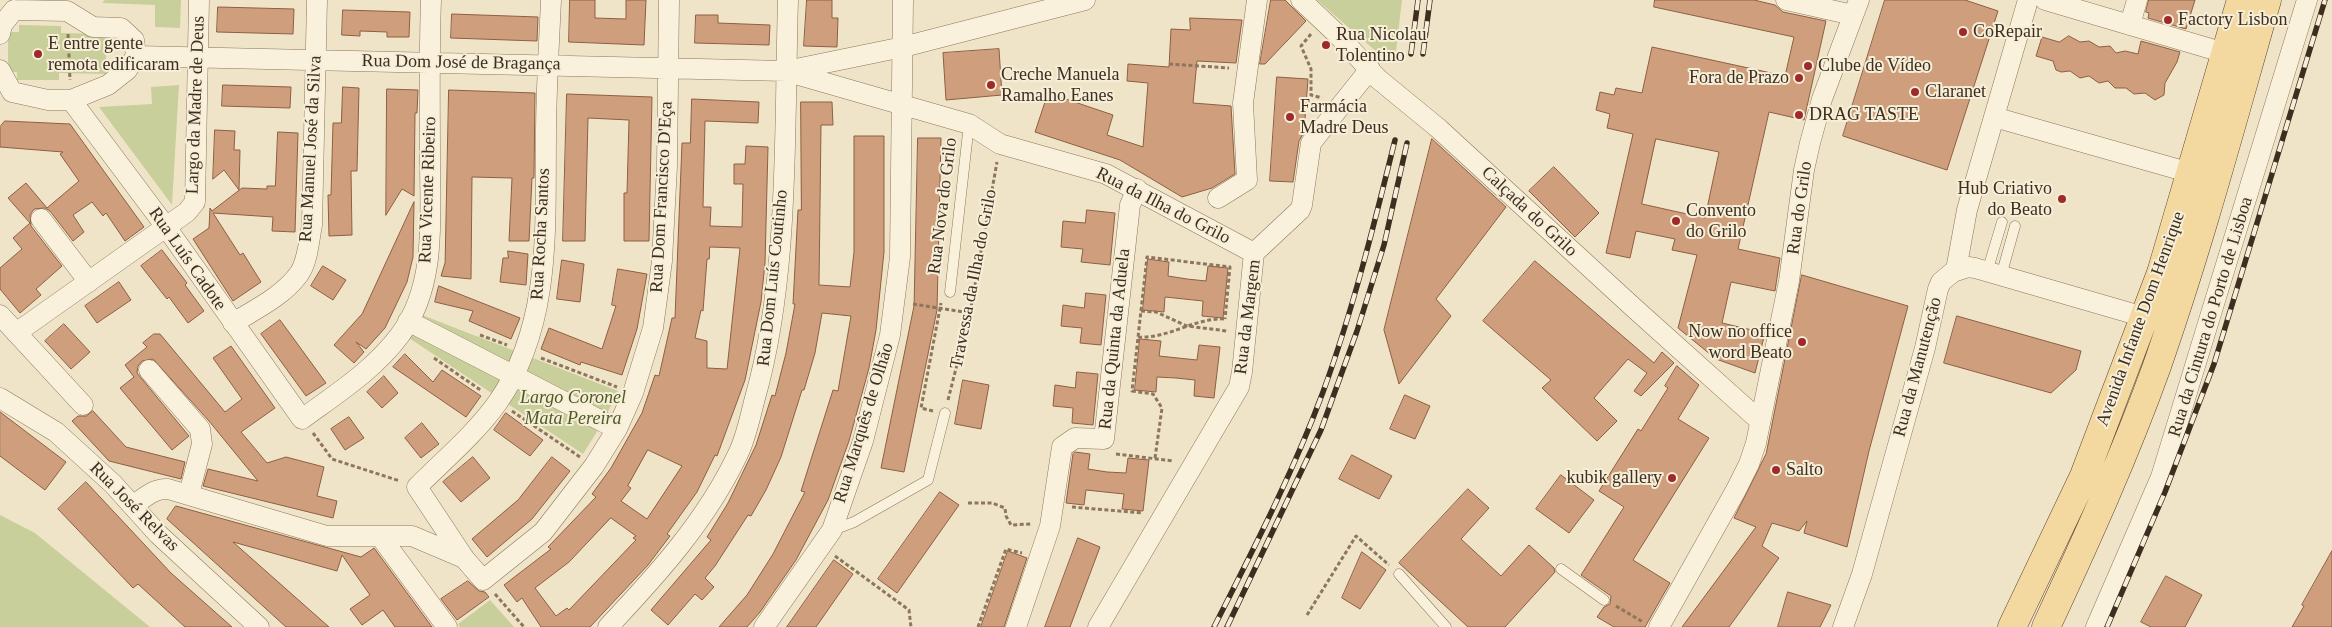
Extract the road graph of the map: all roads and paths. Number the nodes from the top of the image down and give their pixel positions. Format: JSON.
{"nodes":[{"id":1,"x":199,"y":0,"type":"edge"},
{"id":2,"x":318,"y":0,"type":"edge"},
{"id":3,"x":431,"y":0,"type":"edge"},
{"id":4,"x":552,"y":0,"type":"edge"},
{"id":5,"x":669,"y":0,"type":"edge"},
{"id":6,"x":788,"y":0,"type":"edge"},
{"id":7,"x":904,"y":0,"type":"edge"},
{"id":8,"x":1085,"y":0,"type":"edge"},
{"id":9,"x":1257,"y":0,"type":"edge"},
{"id":10,"x":1301,"y":0,"type":"edge"},
{"id":11,"x":1786,"y":0,"type":"edge"},
{"id":12,"x":2028,"y":0,"type":"edge"},
{"id":13,"x":2045,"y":0,"type":"edge"},
{"id":14,"x":2137,"y":0,"type":"edge"},
{"id":15,"x":2241,"y":0,"type":"edge"},
{"id":16,"x":2267,"y":0,"type":"edge"},
{"id":17,"x":2308,"y":0,"type":"edge"},
{"id":18,"x":10,"y":5,"type":"edge"},
{"id":19,"x":72,"y":6,"type":"edge"},
{"id":20,"x":1856,"y":8,"type":"edge"},
{"id":21,"x":1323,"y":19,"type":"junction"},
{"id":22,"x":2130,"y":25,"type":"junction"},
{"id":23,"x":0,"y":34,"type":"edge"},
{"id":24,"x":903,"y":46,"type":"junction"},
{"id":25,"x":2226,"y":53,"type":"junction"},
{"id":26,"x":136,"y":56,"type":"junction"},
{"id":27,"x":199,"y":56,"type":"junction"},
{"id":28,"x":316,"y":59,"type":"junction"},
{"id":29,"x":431,"y":62,"type":"junction"},
{"id":30,"x":1169,"y":64,"type":"dead end"},
{"id":31,"x":548,"y":65,"type":"junction"},
{"id":32,"x":667,"y":68,"type":"junction"},
{"id":33,"x":1247,"y":69,"type":"junction"},
{"id":34,"x":0,"y":70,"type":"edge"},
{"id":35,"x":786,"y":71,"type":"junction"},
{"id":36,"x":1374,"y":74,"type":"junction"},
{"id":37,"x":6,"y":98,"type":"edge"},
{"id":38,"x":71,"y":100,"type":"junction"},
{"id":39,"x":1342,"y":103,"type":"junction"},
{"id":40,"x":902,"y":105,"type":"junction"},
{"id":41,"x":1994,"y":117,"type":"junction"},
{"id":42,"x":970,"y":124,"type":"junction"},
{"id":43,"x":1000,"y":144,"type":"junction"},
{"id":44,"x":2191,"y":173,"type":"junction"},
{"id":45,"x":1137,"y":189,"type":"junction"},
{"id":46,"x":1218,"y":198,"type":"dead end"},
{"id":47,"x":41,"y":219,"type":"dead end"},
{"id":48,"x":2002,"y":222,"type":"dead end"},
{"id":49,"x":2015,"y":226,"type":"dead end"},
{"id":50,"x":166,"y":227,"type":"junction"},
{"id":51,"x":1254,"y":253,"type":"junction"},
{"id":52,"x":1956,"y":270,"type":"junction"},
{"id":53,"x":1994,"y":274,"type":"junction"},
{"id":54,"x":89,"y":282,"type":"junction"},
{"id":55,"x":950,"y":292,"type":"joint"},
{"id":56,"x":894,"y":301,"type":"junction"},
{"id":57,"x":940,"y":308,"type":"junction"},
{"id":58,"x":1141,"y":311,"type":"junction"},
{"id":59,"x":970,"y":312,"type":"junction"},
{"id":60,"x":0,"y":315,"type":"edge"},
{"id":61,"x":2143,"y":317,"type":"junction"},
{"id":62,"x":1225,"y":319,"type":"junction"},
{"id":63,"x":408,"y":321,"type":"junction"},
{"id":64,"x":233,"y":323,"type":"junction"},
{"id":65,"x":2170,"y":325,"type":"junction"},
{"id":66,"x":1187,"y":326,"type":"junction"},
{"id":67,"x":1246,"y":327,"type":"junction"},
{"id":68,"x":16,"y":333,"type":"junction"},
{"id":69,"x":1138,"y":337,"type":"junction"},
{"id":70,"x":149,"y":370,"type":"dead end"},
{"id":71,"x":513,"y":375,"type":"junction"},
{"id":72,"x":0,"y":398,"type":"edge"},
{"id":73,"x":83,"y":405,"type":"dead end"},
{"id":74,"x":945,"y":414,"type":"junction"},
{"id":75,"x":302,"y":419,"type":"junction"},
{"id":76,"x":1760,"y":421,"type":"junction"},
{"id":77,"x":617,"y":429,"type":"junction"},
{"id":78,"x":1129,"y":455,"type":"dead end"},
{"id":79,"x":417,"y":487,"type":"junction"},
{"id":80,"x":189,"y":494,"type":"junction"},
{"id":81,"x":968,"y":503,"type":"dead end"},
{"id":82,"x":134,"y":505,"type":"junction"},
{"id":83,"x":1084,"y":508,"type":"dead end"},
{"id":84,"x":1165,"y":514,"type":"junction"},
{"id":85,"x":1050,"y":526,"type":"junction"},
{"id":86,"x":380,"y":536,"type":"junction"},
{"id":87,"x":826,"y":538,"type":"junction"},
{"id":88,"x":464,"y":558,"type":"junction"},
{"id":89,"x":1040,"y":558,"type":"junction"},
{"id":90,"x":1561,"y":569,"type":"dead end"},
{"id":91,"x":1399,"y":574,"type":"joint"},
{"id":92,"x":483,"y":580,"type":"junction"},
{"id":93,"x":1604,"y":600,"type":"joint"},
{"id":94,"x":1307,"y":615,"type":"dead end"},
{"id":95,"x":1652,"y":625,"type":"edge"},
{"id":96,"x":259,"y":627,"type":"edge"},
{"id":97,"x":447,"y":627,"type":"edge"},
{"id":98,"x":524,"y":627,"type":"edge"},
{"id":99,"x":608,"y":627,"type":"edge"},
{"id":100,"x":764,"y":627,"type":"edge"},
{"id":101,"x":911,"y":627,"type":"edge"},
{"id":102,"x":978,"y":627,"type":"edge"},
{"id":103,"x":1016,"y":627,"type":"edge"},
{"id":104,"x":1098,"y":627,"type":"edge"},
{"id":105,"x":1446,"y":627,"type":"edge"},
{"id":106,"x":1843,"y":627,"type":"edge"},
{"id":107,"x":2012,"y":627,"type":"edge"},
{"id":108,"x":2046,"y":627,"type":"edge"},
{"id":109,"x":2096,"y":627,"type":"edge"}],
"edges":[{"from":1,"to":27,"type":"street","name":"Largo da Madre de Deus"},
{"from":2,"to":28,"type":"street","name":"Rua Manuel José da Silva"},
{"from":3,"to":29,"type":"street","name":"Rua Vicente Ribeiro"},
{"from":4,"to":31,"type":"street","name":"Rua Rocha Santos"},
{"from":5,"to":32,"type":"street","name":"Rua Dom Francisco D'Eça"},
{"from":6,"to":35,"type":"street","name":"Rua Dom Luís Coutinho"},
{"from":7,"to":24,"type":"street","name":"Rua Marquês de Olhão"},
{"from":8,"to":24,"type":"street"},
{"from":9,"to":33,"type":"street"},
{"from":10,"to":21,"type":"street","name":"Calçada do Grilo"},
{"from":11,"to":20,"type":"street"},
{"from":12,"to":41,"type":"street"},
{"from":13,"to":22,"type":"street"},
{"from":14,"to":22,"type":"street"},
{"from":15,"to":25,"type":"main road","name":"Avenida Infante Dom Henrique"},
{"from":16,"to":65,"type":"main road","name":"Avenida Infante Dom Henrique"},
{"from":17,"to":109,"type":"street","name":"Rua da Cintura do Porto de Lisboa"},
{"from":18,"to":19,"type":"street"},
{"from":18,"to":23,"type":"street"},
{"from":19,"to":26,"type":"street"},
{"from":19,"to":38,"type":"path"},
{"from":20,"to":76,"type":"street","name":"Rua do Grilo"},
{"from":21,"to":36,"type":"street","name":"Calçada do Grilo"},
{"from":21,"to":39,"type":"path"},
{"from":22,"to":25,"type":"street"},
{"from":24,"to":35,"type":"street"},
{"from":24,"to":40,"type":"street","name":"Rua Marquês de Olhão"},
{"from":25,"to":44,"type":"main road","name":"Avenida Infante Dom Henrique"},
{"from":26,"to":27,"type":"street","name":"Rua Dom José de Bragança"},
{"from":26,"to":38,"type":"street"},
{"from":27,"to":28,"type":"street","name":"Rua Dom José de Bragança"},
{"from":27,"to":50,"type":"street","name":"Largo da Madre de Deus"},
{"from":28,"to":29,"type":"street","name":"Rua Dom José de Bragança"},
{"from":28,"to":64,"type":"street","name":"Rua Manuel José da Silva"},
{"from":29,"to":31,"type":"street","name":"Rua Dom José de Bragança"},
{"from":29,"to":63,"type":"street","name":"Rua Vicente Ribeiro"},
{"from":30,"to":33,"type":"path"},
{"from":31,"to":32,"type":"street","name":"Rua Dom José de Bragança"},
{"from":31,"to":71,"type":"street","name":"Rua Rocha Santos"},
{"from":32,"to":35,"type":"street","name":"Rua Dom José de Bragança"},
{"from":32,"to":77,"type":"street","name":"Rua Dom Francisco D'Eça"},
{"from":33,"to":46,"type":"street"},
{"from":34,"to":37,"type":"street"},
{"from":35,"to":40,"type":"street","name":"Rua da Ilha do Grilo"},
{"from":35,"to":99,"type":"street","name":"Rua Dom Luís Coutinho"},
{"from":36,"to":39,"type":"street","name":"Rua da Margem"},
{"from":36,"to":76,"type":"street","name":"Calçada do Grilo","bridge":true},
{"from":37,"to":38,"type":"street"},
{"from":38,"to":50,"type":"street","name":"Rua Luís Cadote"},
{"from":39,"to":51,"type":"street","name":"Rua da Margem"},
{"from":40,"to":42,"type":"street","name":"Rua da Ilha do Grilo"},
{"from":40,"to":56,"type":"street","name":"Rua Marquês de Olhão"},
{"from":41,"to":44,"type":"street"},
{"from":41,"to":52,"type":"street"},
{"from":42,"to":43,"type":"street","name":"Rua da Ilha do Grilo"},
{"from":42,"to":55,"type":"lane","name":"Rua Nova do Grilo"},
{"from":43,"to":45,"type":"street","name":"Rua da Ilha do Grilo"},
{"from":43,"to":59,"type":"path","name":"Travessa da Ilha do Grilo"},
{"from":44,"to":61,"type":"main road","name":"Avenida Infante Dom Henrique"},
{"from":45,"to":51,"type":"street","name":"Rua da Ilha do Grilo"},
{"from":45,"to":85,"type":"street","name":"Rua da Quinta da Aduela"},
{"from":47,"to":54,"type":"street"},
{"from":48,"to":53,"type":"lane"},
{"from":49,"to":53,"type":"lane"},
{"from":50,"to":54,"type":"street","name":"Largo da Madre de Deus"},
{"from":50,"to":64,"type":"street","name":"Rua Luís Cadote"},
{"from":51,"to":67,"type":"street","name":"Rua da Margem"},
{"from":52,"to":53,"type":"street"},
{"from":52,"to":106,"type":"street","name":"Rua da Manutenção"},
{"from":53,"to":61,"type":"street"},
{"from":54,"to":68,"type":"street","name":"Largo da Madre de Deus"},
{"from":55,"to":57,"type":"path"},
{"from":56,"to":57,"type":"path"},
{"from":56,"to":87,"type":"street","name":"Rua Marquês de Olhão"},
{"from":57,"to":59,"type":"path"},
{"from":57,"to":74,"type":"path"},
{"from":58,"to":62,"type":"path"},
{"from":58,"to":66,"type":"path"},
{"from":58,"to":69,"type":"path"},
{"from":59,"to":74,"type":"path","name":"Travessa da Ilha do Grilo"},
{"from":60,"to":68,"type":"street"},
{"from":61,"to":65,"type":"street"},
{"from":61,"to":107,"type":"main road","name":"Avenida Infante Dom Henrique"},
{"from":62,"to":66,"type":"path"},
{"from":62,"to":67,"type":"path"},
{"from":63,"to":71,"type":"street"},
{"from":63,"to":75,"type":"street","name":"Rua Vicente Ribeiro"},
{"from":64,"to":75,"type":"street","name":"Rua Luís Cadote"},
{"from":65,"to":108,"type":"main road","name":"Avenida Infante Dom Henrique"},
{"from":66,"to":67,"type":"path"},
{"from":66,"to":69,"type":"path"},
{"from":67,"to":84,"type":"street","name":"Rua da Margem"},
{"from":68,"to":73,"type":"street"},
{"from":69,"to":78,"type":"path"},
{"from":70,"to":80,"type":"street"},
{"from":71,"to":77,"type":"street"},
{"from":71,"to":79,"type":"street","name":"Rua Rocha Santos"},
{"from":72,"to":82,"type":"street","name":"Rua José Relvas"},
{"from":74,"to":87,"type":"lane"},
{"from":75,"to":79,"type":"path"},
{"from":76,"to":95,"type":"street","name":"Rua do Grilo"},
{"from":77,"to":92,"type":"street","name":"Rua Dom Francisco D'Eça"},
{"from":79,"to":88,"type":"street"},
{"from":80,"to":82,"type":"street"},
{"from":80,"to":86,"type":"street"},
{"from":81,"to":85,"type":"path"},
{"from":82,"to":96,"type":"street","name":"Rua José Relvas"},
{"from":83,"to":84,"type":"path"},
{"from":84,"to":104,"type":"street","name":"Rua da Margem"},
{"from":85,"to":89,"type":"street","name":"Rua da Quinta da Aduela"},
{"from":86,"to":88,"type":"street"},
{"from":86,"to":97,"type":"street"},
{"from":87,"to":100,"type":"street","name":"Rua Marquês de Olhão"},
{"from":87,"to":101,"type":"path"},
{"from":88,"to":92,"type":"street"},
{"from":89,"to":102,"type":"path"},
{"from":89,"to":103,"type":"street","name":"Rua da Quinta da Aduela"},
{"from":90,"to":93,"type":"lane"},
{"from":91,"to":94,"type":"path"},
{"from":91,"to":105,"type":"lane"},
{"from":92,"to":98,"type":"path"},
{"from":93,"to":95,"type":"path"}]}
